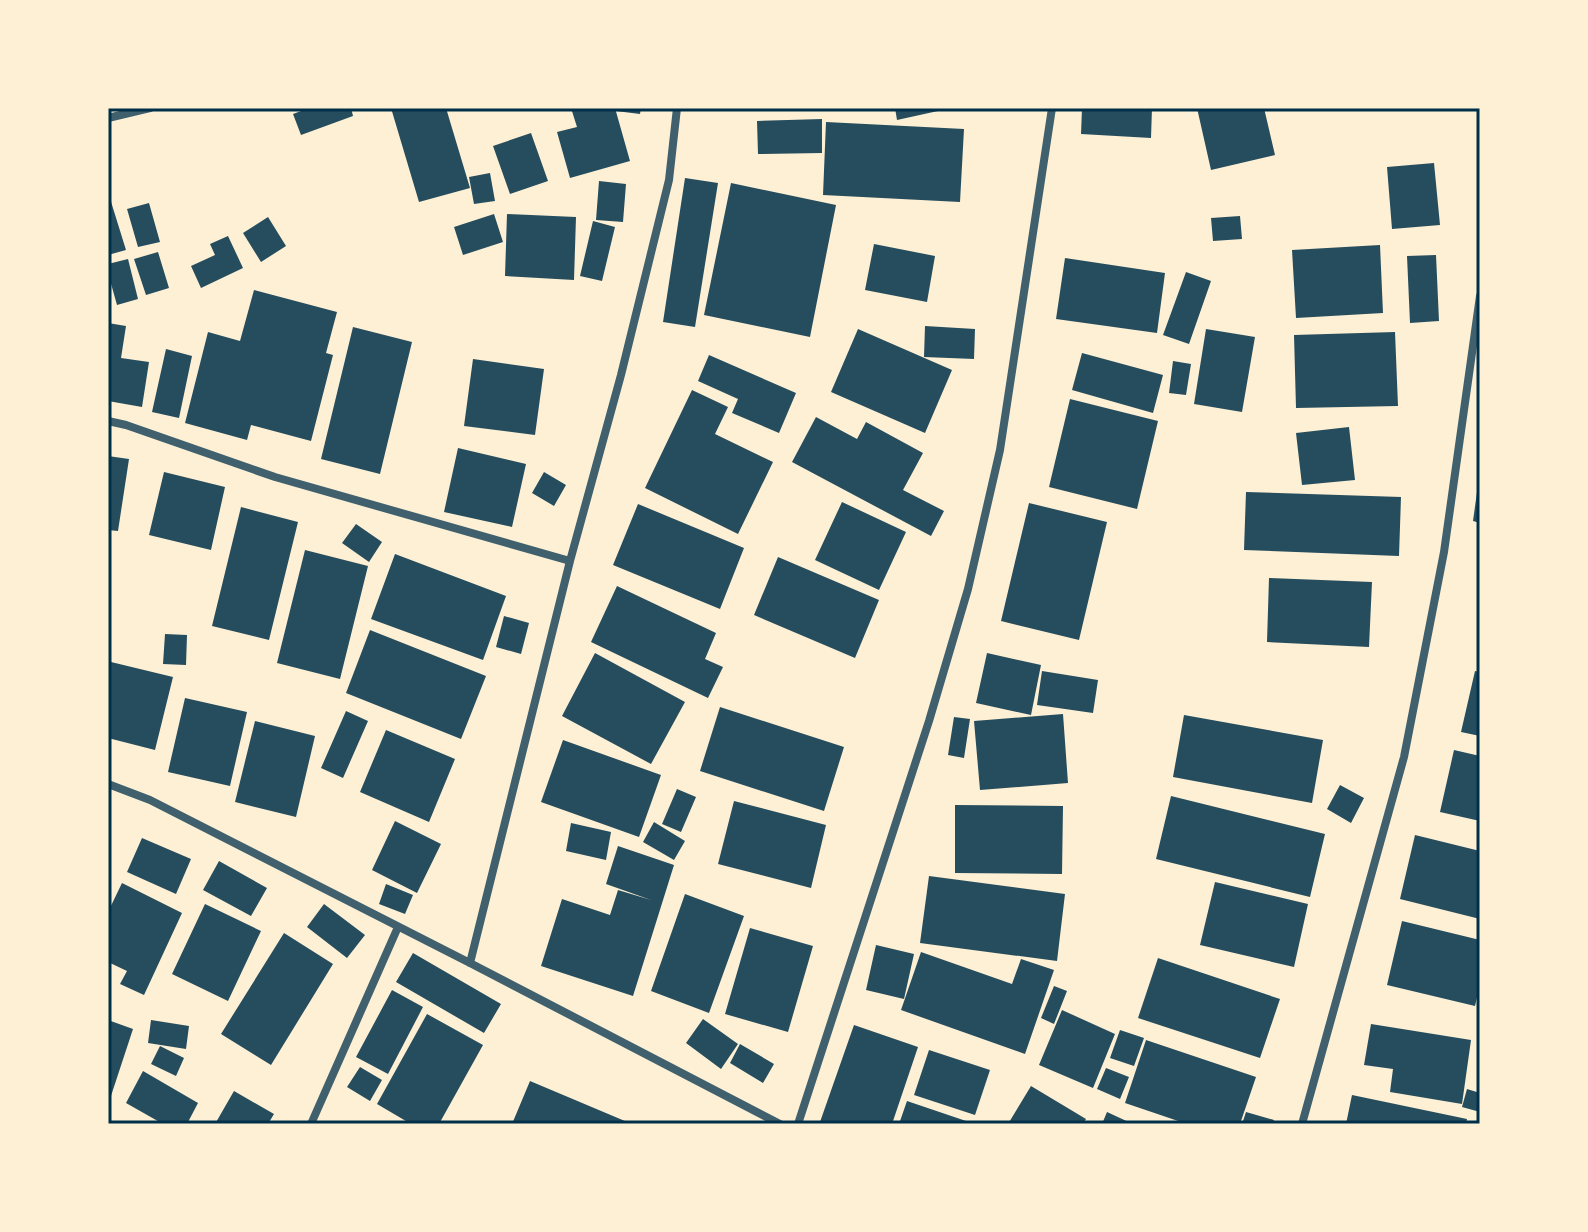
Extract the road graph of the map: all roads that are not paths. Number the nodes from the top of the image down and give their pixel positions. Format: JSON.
{"nodes":[{"id":1,"x":150,"y":108,"type":"edge"},
{"id":2,"x":677,"y":108,"type":"edge"},
{"id":3,"x":1052,"y":108,"type":"edge"},
{"id":4,"x":108,"y":118,"type":"edge"},
{"id":5,"x":1480,"y":296,"type":"edge"},
{"id":6,"x":108,"y":421,"type":"edge"},
{"id":7,"x":570,"y":561,"type":"junction"},
{"id":8,"x":108,"y":784,"type":"edge"},
{"id":9,"x":398,"y":927,"type":"junction"},
{"id":10,"x":470,"y":963,"type":"junction"},
{"id":11,"x":311,"y":1124,"type":"edge"},
{"id":12,"x":780,"y":1124,"type":"edge"},
{"id":13,"x":798,"y":1124,"type":"edge"},
{"id":14,"x":1302,"y":1124,"type":"edge"}],
"edges":[{"from":1,"to":4,"type":"street"},
{"from":2,"to":7,"type":"street"},
{"from":3,"to":13,"type":"street"},
{"from":5,"to":14,"type":"street"},
{"from":6,"to":7,"type":"street"},
{"from":7,"to":10,"type":"street"},
{"from":8,"to":9,"type":"street"},
{"from":9,"to":10,"type":"street"},
{"from":9,"to":11,"type":"street"},
{"from":10,"to":12,"type":"street"}]}
